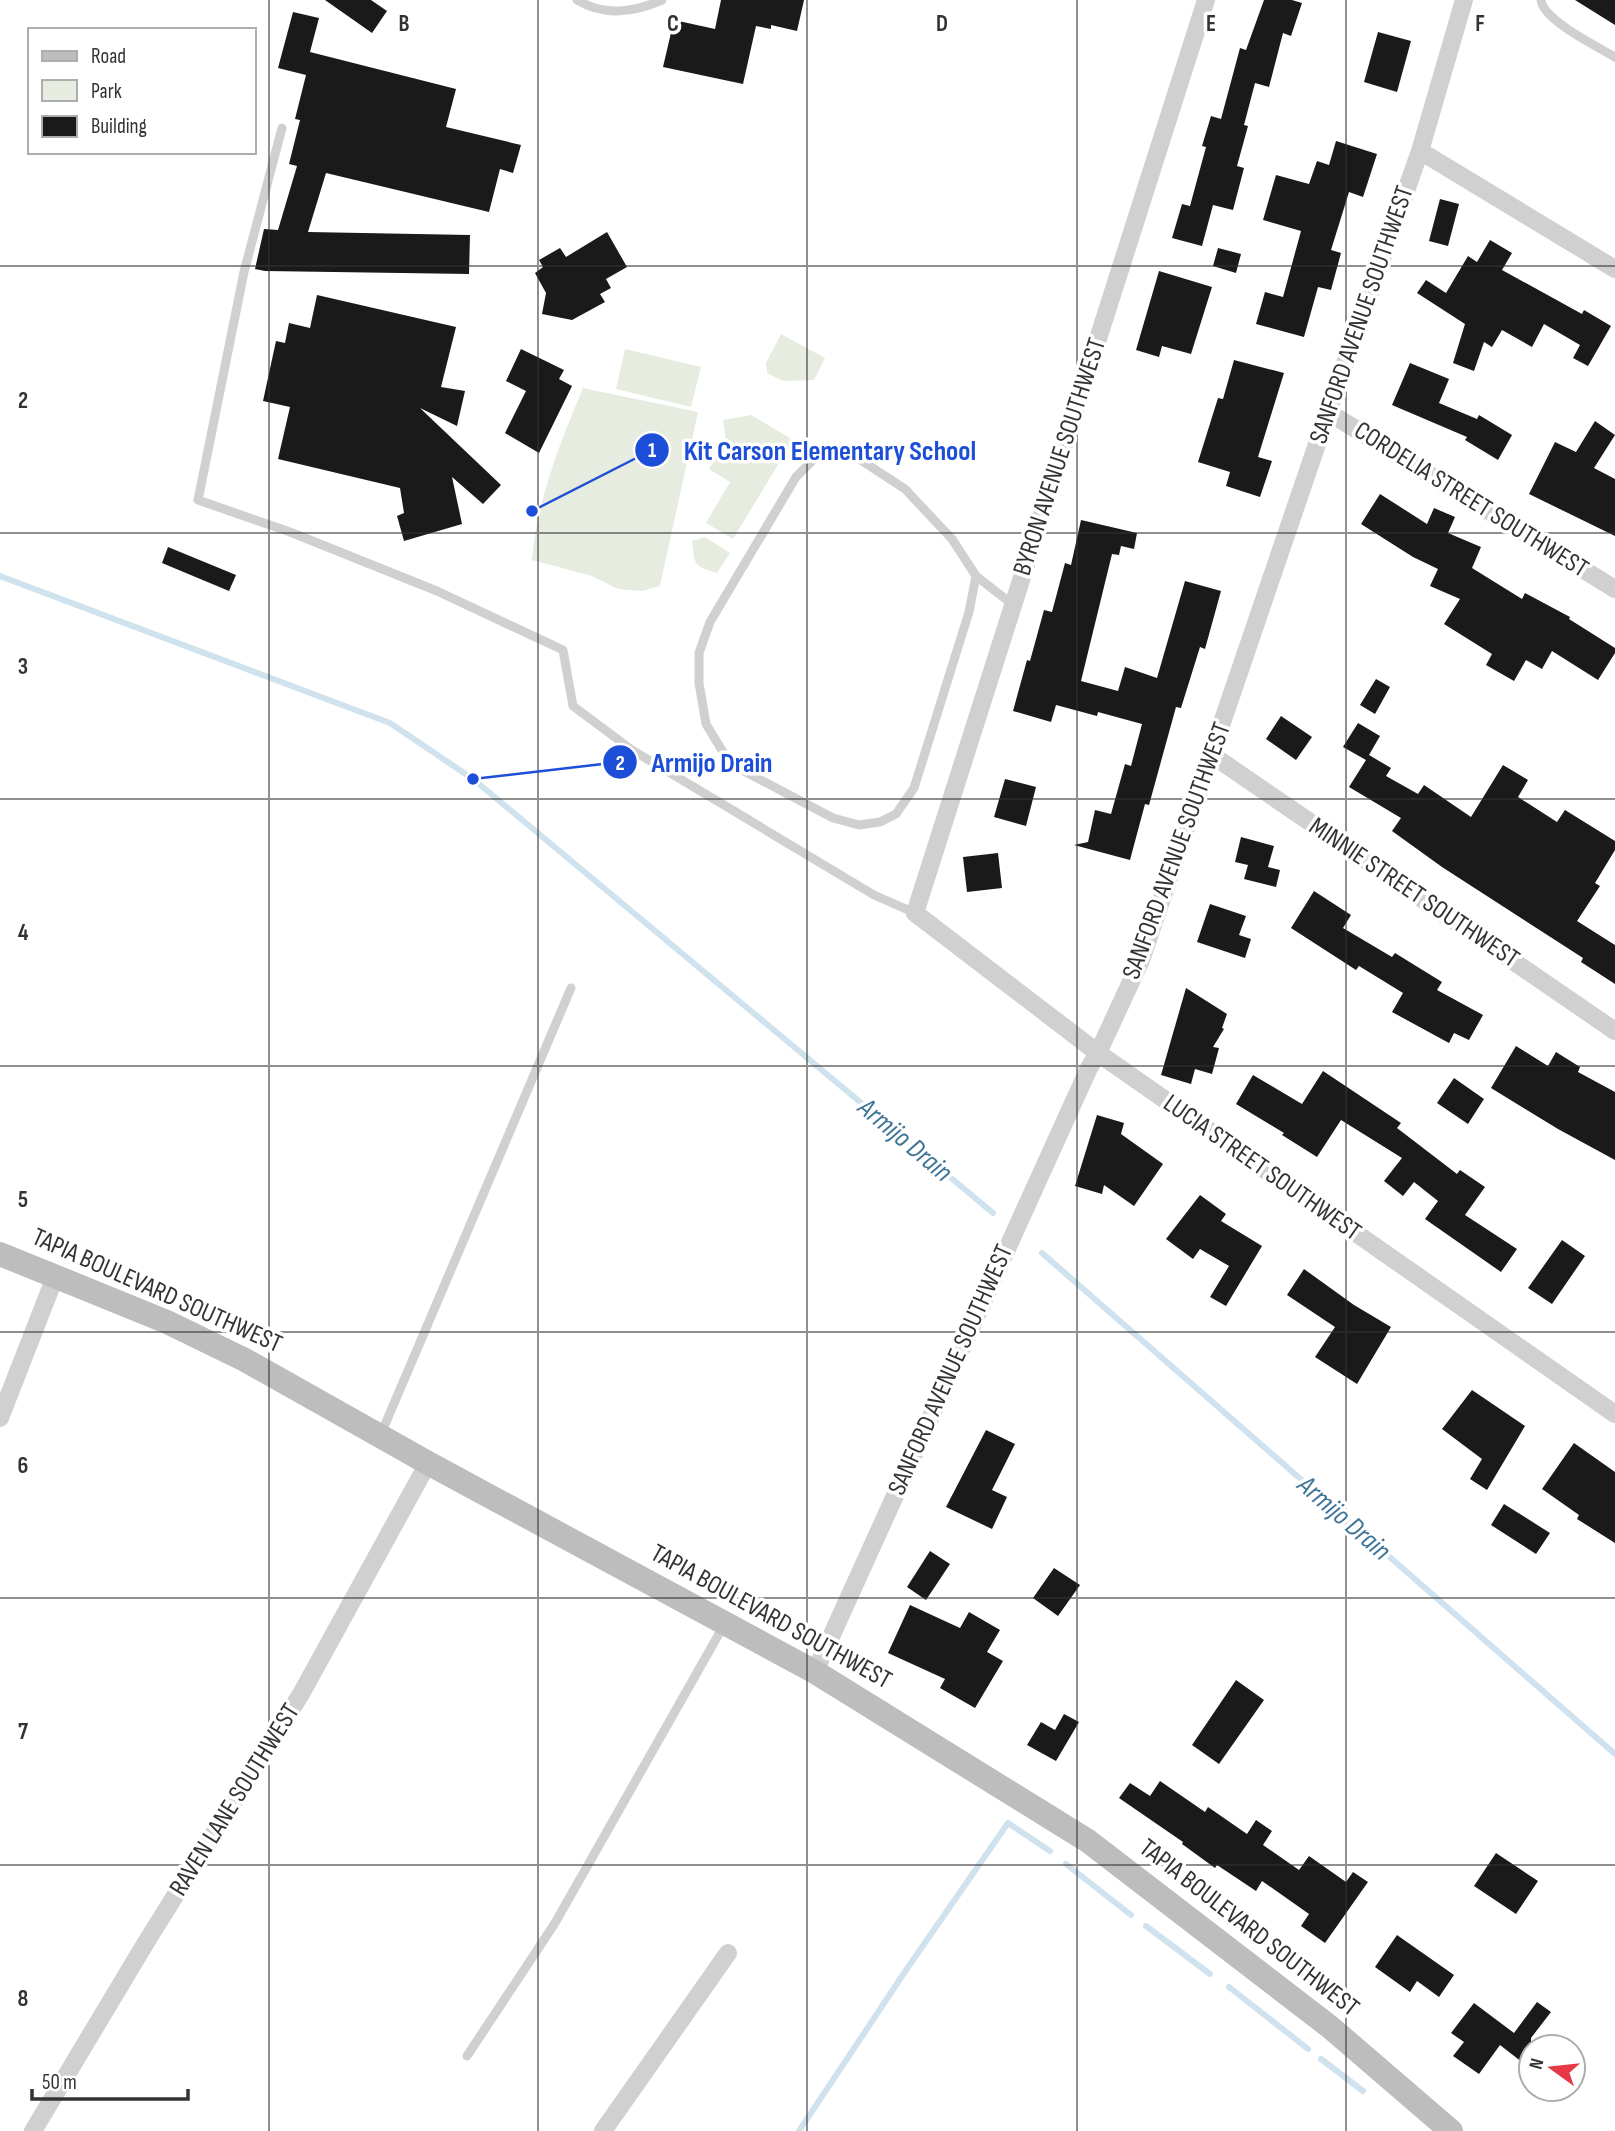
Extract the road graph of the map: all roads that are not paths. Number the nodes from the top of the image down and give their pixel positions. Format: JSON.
{"nodes":[{"id":1,"x":577,"y":0,"type":"edge"},
{"id":2,"x":662,"y":0,"type":"edge"},
{"id":3,"x":1206,"y":0,"type":"edge"},
{"id":4,"x":1464,"y":0,"type":"edge"},
{"id":5,"x":1542,"y":0,"type":"edge"},
{"id":6,"x":1615,"y":57,"type":"edge"},
{"id":7,"x":282,"y":128,"type":"dead end"},
{"id":8,"x":1420,"y":151,"type":"junction"},
{"id":9,"x":1615,"y":269,"type":"edge"},
{"id":10,"x":1328,"y":412,"type":"junction"},
{"id":11,"x":976,"y":576,"type":"junction"},
{"id":12,"x":1615,"y":589,"type":"edge"},
{"id":13,"x":1013,"y":604,"type":"junction"},
{"id":14,"x":1212,"y":755,"type":"junction"},
{"id":15,"x":915,"y":913,"type":"junction"},
{"id":16,"x":572,"y":988,"type":"dead end"},
{"id":17,"x":1615,"y":1031,"type":"edge"},
{"id":18,"x":1098,"y":1053,"type":"junction"},
{"id":19,"x":0,"y":1254,"type":"edge"},
{"id":20,"x":55,"y":1277,"type":"junction"},
{"id":21,"x":1615,"y":1414,"type":"edge"},
{"id":22,"x":0,"y":1418,"type":"edge"},
{"id":23,"x":381,"y":1436,"type":"junction"},
{"id":24,"x":428,"y":1463,"type":"junction"},
{"id":25,"x":725,"y":1623,"type":"junction"},
{"id":26,"x":815,"y":1672,"type":"junction"},
{"id":27,"x":728,"y":1953,"type":"dead end"},
{"id":28,"x":467,"y":2056,"type":"dead end"},
{"id":29,"x":33,"y":2131,"type":"edge"},
{"id":30,"x":603,"y":2131,"type":"edge"},
{"id":31,"x":1451,"y":2131,"type":"edge"}],
"edges":[{"from":1,"to":2,"type":"lane"},
{"from":3,"to":13,"type":"street","name":"BYRON AVENUE SOUTHWEST"},
{"from":4,"to":8,"type":"street","name":"SANFORD AVENUE SOUTHWEST"},
{"from":5,"to":6,"type":"lane"},
{"from":7,"to":15,"type":"lane"},
{"from":8,"to":9,"type":"street"},
{"from":8,"to":10,"type":"street","name":"SANFORD AVENUE SOUTHWEST"},
{"from":10,"to":12,"type":"street","name":"CORDELIA STREET SOUTHWEST"},
{"from":10,"to":14,"type":"street","name":"SANFORD AVENUE SOUTHWEST"},
{"from":11,"to":11,"type":"lane"},
{"from":11,"to":13,"type":"lane"},
{"from":13,"to":15,"type":"street","name":"BYRON AVENUE SOUTHWEST"},
{"from":14,"to":17,"type":"street","name":"MINNIE STREET SOUTHWEST"},
{"from":14,"to":18,"type":"street","name":"SANFORD AVENUE SOUTHWEST"},
{"from":15,"to":18,"type":"street","name":"LUCIA STREET SOUTHWEST"},
{"from":16,"to":23,"type":"lane"},
{"from":18,"to":21,"type":"street","name":"LUCIA STREET SOUTHWEST"},
{"from":18,"to":26,"type":"street","name":"SANFORD AVENUE SOUTHWEST"},
{"from":19,"to":20,"type":"street","name":"TAPIA BOULEVARD SOUTHWEST"},
{"from":20,"to":22,"type":"street"},
{"from":20,"to":23,"type":"street","name":"TAPIA BOULEVARD SOUTHWEST"},
{"from":23,"to":24,"type":"street","name":"TAPIA BOULEVARD SOUTHWEST"},
{"from":24,"to":25,"type":"street","name":"TAPIA BOULEVARD SOUTHWEST"},
{"from":24,"to":29,"type":"street","name":"RAVEN LANE SOUTHWEST"},
{"from":25,"to":26,"type":"street","name":"TAPIA BOULEVARD SOUTHWEST"},
{"from":25,"to":28,"type":"lane"},
{"from":26,"to":31,"type":"street","name":"TAPIA BOULEVARD SOUTHWEST"},
{"from":27,"to":30,"type":"street"}]}
